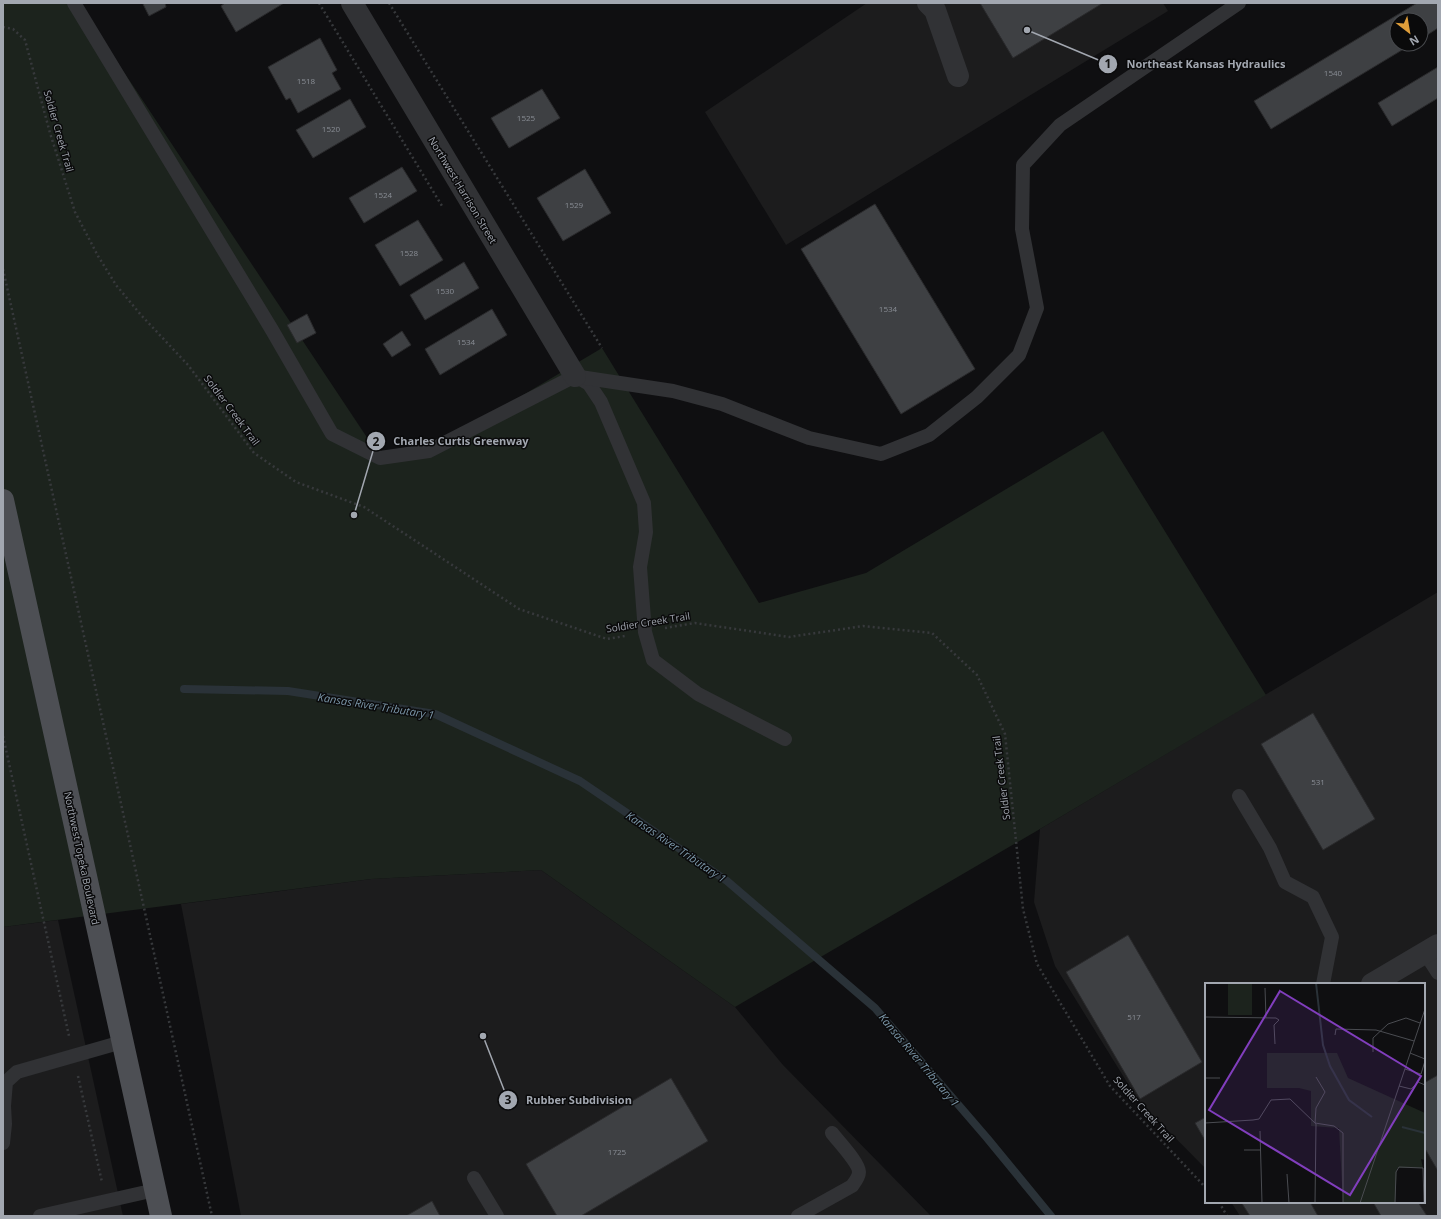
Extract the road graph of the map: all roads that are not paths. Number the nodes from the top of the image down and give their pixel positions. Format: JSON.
{"nodes":[{"id":1,"x":74,"y":3,"type":"edge"},
{"id":2,"x":352,"y":3,"type":"edge"},
{"id":3,"x":928,"y":3,"type":"edge"},
{"id":4,"x":1239,"y":3,"type":"edge"},
{"id":5,"x":958,"y":76,"type":"dead end"},
{"id":6,"x":574,"y":376,"type":"junction"},
{"id":7,"x":3,"y":500,"type":"edge"},
{"id":8,"x":785,"y":739,"type":"dead end"},
{"id":9,"x":1239,"y":796,"type":"dead end"},
{"id":10,"x":1431,"y":949,"type":"edge"},
{"id":11,"x":1438,"y":973,"type":"edge"},
{"id":12,"x":1323,"y":983,"type":"edge"},
{"id":13,"x":1374,"y":983,"type":"edge"},
{"id":14,"x":122,"y":1042,"type":"junction"},
{"id":15,"x":832,"y":1133,"type":"dead end"},
{"id":16,"x":3,"y":1143,"type":"edge"},
{"id":17,"x":474,"y":1178,"type":"dead end"},
{"id":18,"x":155,"y":1190,"type":"junction"},
{"id":19,"x":40,"y":1216,"type":"edge"},
{"id":20,"x":161,"y":1216,"type":"edge"},
{"id":21,"x":498,"y":1216,"type":"edge"},
{"id":22,"x":798,"y":1216,"type":"edge"}],
"edges":[{"from":1,"to":6,"type":"lane"},
{"from":2,"to":6,"type":"street","name":"Northwest Harrison Street"},
{"from":3,"to":5,"type":"street"},
{"from":4,"to":6,"type":"lane"},
{"from":6,"to":8,"type":"lane"},
{"from":7,"to":14,"type":"main road","name":"Northwest Topeka Boulevard"},
{"from":9,"to":12,"type":"lane"},
{"from":10,"to":11,"type":"lane"},
{"from":10,"to":13,"type":"street"},
{"from":14,"to":16,"type":"lane"},
{"from":14,"to":18,"type":"main road","name":"Northwest Topeka Boulevard"},
{"from":15,"to":22,"type":"lane"},
{"from":17,"to":21,"type":"lane"},
{"from":18,"to":19,"type":"lane"},
{"from":18,"to":20,"type":"main road","name":"Northwest Topeka Boulevard"}]}
